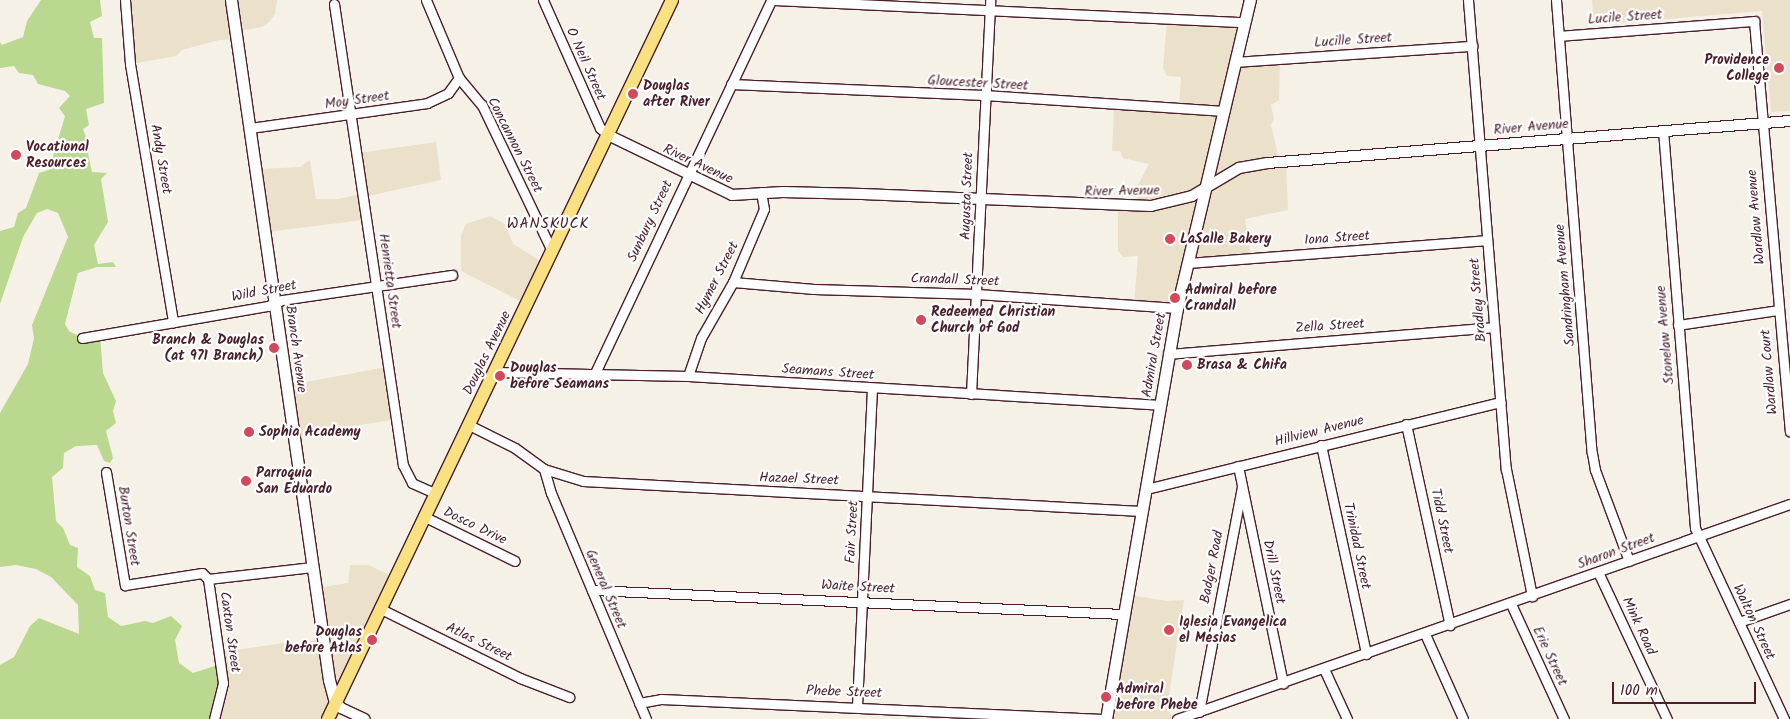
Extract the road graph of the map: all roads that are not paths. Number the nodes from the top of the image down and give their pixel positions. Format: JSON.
{"nodes":[{"id":1,"x":125,"y":0,"type":"edge"},
{"id":2,"x":231,"y":0,"type":"edge"},
{"id":3,"x":426,"y":0,"type":"edge"},
{"id":4,"x":543,"y":0,"type":"edge"},
{"id":5,"x":672,"y":0,"type":"edge"},
{"id":6,"x":772,"y":0,"type":"edge"},
{"id":7,"x":990,"y":0,"type":"edge"},
{"id":8,"x":1250,"y":0,"type":"edge"},
{"id":9,"x":1468,"y":0,"type":"edge"},
{"id":10,"x":1556,"y":0,"type":"edge"},
{"id":11,"x":334,"y":4,"type":"dead end"},
{"id":12,"x":989,"y":11,"type":"junction"},
{"id":13,"x":1754,"y":21,"type":"joint"},
{"id":14,"x":1244,"y":22,"type":"junction"},
{"id":15,"x":1559,"y":36,"type":"junction"},
{"id":16,"x":1472,"y":46,"type":"junction"},
{"id":17,"x":1235,"y":62,"type":"junction"},
{"id":18,"x":459,"y":78,"type":"junction"},
{"id":19,"x":731,"y":84,"type":"junction"},
{"id":20,"x":984,"y":95,"type":"junction"},
{"id":21,"x":1224,"y":111,"type":"junction"},
{"id":22,"x":353,"y":114,"type":"junction"},
{"id":23,"x":1790,"y":121,"type":"edge"},
{"id":24,"x":1762,"y":122,"type":"junction"},
{"id":25,"x":250,"y":128,"type":"junction"},
{"id":26,"x":1663,"y":130,"type":"junction"},
{"id":27,"x":608,"y":135,"type":"junction"},
{"id":28,"x":1566,"y":138,"type":"junction"},
{"id":29,"x":1479,"y":146,"type":"junction"},
{"id":30,"x":687,"y":174,"type":"junction"},
{"id":31,"x":1207,"y":187,"type":"junction"},
{"id":32,"x":761,"y":192,"type":"junction"},
{"id":33,"x":982,"y":198,"type":"junction"},
{"id":34,"x":1486,"y":240,"type":"junction"},
{"id":35,"x":552,"y":251,"type":"junction"},
{"id":36,"x":1189,"y":263,"type":"junction"},
{"id":37,"x":452,"y":276,"type":"dead end"},
{"id":38,"x":733,"y":282,"type":"junction"},
{"id":39,"x":377,"y":287,"type":"junction"},
{"id":40,"x":977,"y":294,"type":"junction"},
{"id":41,"x":274,"y":303,"type":"junction"},
{"id":42,"x":1177,"y":308,"type":"junction"},
{"id":43,"x":1778,"y":310,"type":"junction"},
{"id":44,"x":173,"y":322,"type":"junction"},
{"id":45,"x":1678,"y":326,"type":"junction"},
{"id":46,"x":1494,"y":327,"type":"junction"},
{"id":47,"x":82,"y":338,"type":"dead end"},
{"id":48,"x":1168,"y":354,"type":"junction"},
{"id":49,"x":494,"y":372,"type":"junction"},
{"id":50,"x":595,"y":373,"type":"junction"},
{"id":51,"x":688,"y":376,"type":"junction"},
{"id":52,"x":872,"y":389,"type":"junction"},
{"id":53,"x":971,"y":394,"type":"junction"},
{"id":54,"x":1500,"y":402,"type":"junction"},
{"id":55,"x":1160,"y":405,"type":"junction"},
{"id":56,"x":1406,"y":424,"type":"junction"},
{"id":57,"x":469,"y":425,"type":"junction"},
{"id":58,"x":1790,"y":431,"type":"edge"},
{"id":59,"x":1321,"y":445,"type":"junction"},
{"id":60,"x":1238,"y":466,"type":"junction"},
{"id":61,"x":544,"y":469,"type":"junction"},
{"id":62,"x":106,"y":472,"type":"dead end"},
{"id":63,"x":1242,"y":486,"type":"junction"},
{"id":64,"x":1146,"y":489,"type":"junction"},
{"id":65,"x":434,"y":493,"type":"junction"},
{"id":66,"x":868,"y":496,"type":"junction"},
{"id":67,"x":1790,"y":504,"type":"edge"},
{"id":68,"x":1141,"y":511,"type":"junction"},
{"id":69,"x":423,"y":516,"type":"junction"},
{"id":70,"x":1698,"y":536,"type":"junction"},
{"id":71,"x":515,"y":561,"type":"dead end"},
{"id":72,"x":1629,"y":561,"type":"junction"},
{"id":73,"x":312,"y":567,"type":"junction"},
{"id":74,"x":1598,"y":572,"type":"junction"},
{"id":75,"x":208,"y":579,"type":"junction"},
{"id":76,"x":592,"y":590,"type":"junction"},
{"id":77,"x":1532,"y":596,"type":"junction"},
{"id":78,"x":863,"y":600,"type":"junction"},
{"id":79,"x":1511,"y":604,"type":"junction"},
{"id":80,"x":1790,"y":604,"type":"edge"},
{"id":81,"x":379,"y":608,"type":"junction"},
{"id":82,"x":1123,"y":614,"type":"junction"},
{"id":83,"x":1739,"y":622,"type":"junction"},
{"id":84,"x":1450,"y":625,"type":"junction"},
{"id":85,"x":1425,"y":634,"type":"junction"},
{"id":86,"x":1366,"y":654,"type":"junction"},
{"id":87,"x":1324,"y":669,"type":"junction"},
{"id":88,"x":1283,"y":683,"type":"junction"},
{"id":89,"x":569,"y":697,"type":"dead end"},
{"id":90,"x":335,"y":702,"type":"junction"},
{"id":91,"x":639,"y":703,"type":"junction"},
{"id":92,"x":857,"y":706,"type":"junction"},
{"id":93,"x":1199,"y":712,"type":"junction"},
{"id":94,"x":1048,"y":717,"type":"edge"},
{"id":95,"x":1182,"y":718,"type":"edge"},
{"id":96,"x":1786,"y":718,"type":"edge"},
{"id":97,"x":214,"y":719,"type":"edge"},
{"id":98,"x":328,"y":719,"type":"edge"},
{"id":99,"x":365,"y":719,"type":"edge"},
{"id":100,"x":646,"y":719,"type":"edge"},
{"id":101,"x":1104,"y":719,"type":"edge"},
{"id":102,"x":1347,"y":719,"type":"edge"},
{"id":103,"x":1463,"y":719,"type":"edge"},
{"id":104,"x":1564,"y":719,"type":"edge"},
{"id":105,"x":1667,"y":719,"type":"edge"}],
"edges":[{"from":1,"to":44,"type":"street","name":"Andy Street"},
{"from":2,"to":25,"type":"main road","name":"Branch Avenue"},
{"from":3,"to":18,"type":"street","name":"Concannon Street"},
{"from":4,"to":27,"type":"street","name":"O Neil Street"},
{"from":5,"to":27,"type":"main road","name":"Douglas Avenue"},
{"from":6,"to":12,"type":"street"},
{"from":6,"to":19,"type":"street","name":"Sunbury Street"},
{"from":7,"to":12,"type":"street","name":"Augusta Street"},
{"from":8,"to":14,"type":"main road","name":"Admiral Street"},
{"from":9,"to":16,"type":"street","name":"Bradley Street"},
{"from":10,"to":15,"type":"street","name":"Sandringham Avenue"},
{"from":11,"to":22,"type":"street","name":"Henrietta Street"},
{"from":12,"to":14,"type":"street"},
{"from":12,"to":20,"type":"street","name":"Augusta Street"},
{"from":13,"to":15,"type":"street","name":"Lucile Street"},
{"from":13,"to":24,"type":"street","name":"Wardlaw Avenue"},
{"from":14,"to":17,"type":"main road","name":"Admiral Street"},
{"from":15,"to":28,"type":"street","name":"Sandringham Avenue"},
{"from":16,"to":17,"type":"street","name":"Lucille Street"},
{"from":16,"to":29,"type":"street","name":"Bradley Street"},
{"from":17,"to":21,"type":"main road","name":"Admiral Street"},
{"from":18,"to":22,"type":"street","name":"Moy Street"},
{"from":18,"to":35,"type":"street","name":"Concannon Street"},
{"from":19,"to":20,"type":"street","name":"Gloucester Street"},
{"from":19,"to":30,"type":"street","name":"Sunbury Street"},
{"from":20,"to":21,"type":"street","name":"Gloucester Street"},
{"from":20,"to":33,"type":"street","name":"Augusta Street"},
{"from":21,"to":31,"type":"main road","name":"Admiral Street"},
{"from":22,"to":25,"type":"street","name":"Moy Street"},
{"from":22,"to":39,"type":"street","name":"Henrietta Street"},
{"from":23,"to":24,"type":"street","name":"River Avenue"},
{"from":24,"to":26,"type":"street","name":"River Avenue"},
{"from":24,"to":43,"type":"street","name":"Wardlaw Avenue"},
{"from":25,"to":41,"type":"main road","name":"Branch Avenue"},
{"from":26,"to":28,"type":"street","name":"River Avenue"},
{"from":26,"to":45,"type":"street","name":"Stonelaw Avenue"},
{"from":27,"to":30,"type":"street","name":"River Avenue"},
{"from":27,"to":35,"type":"main road","name":"Douglas Avenue"},
{"from":28,"to":29,"type":"street","name":"River Avenue"},
{"from":28,"to":72,"type":"street","name":"Sandringham Avenue"},
{"from":29,"to":31,"type":"street","name":"River Avenue"},
{"from":29,"to":34,"type":"street","name":"Bradley Street"},
{"from":30,"to":32,"type":"street","name":"River Avenue"},
{"from":30,"to":50,"type":"street","name":"Sunbury Street"},
{"from":31,"to":33,"type":"street","name":"River Avenue"},
{"from":31,"to":36,"type":"main road","name":"Admiral Street"},
{"from":32,"to":33,"type":"street","name":"River Avenue"},
{"from":32,"to":38,"type":"street","name":"Hymer Street"},
{"from":33,"to":40,"type":"street","name":"Augusta Street"},
{"from":34,"to":36,"type":"street","name":"Iona Street"},
{"from":34,"to":46,"type":"street","name":"Bradley Street"},
{"from":35,"to":49,"type":"main road","name":"Douglas Avenue"},
{"from":36,"to":42,"type":"main road","name":"Admiral Street"},
{"from":37,"to":39,"type":"street","name":"Wild Street"},
{"from":38,"to":40,"type":"street","name":"Crandall Street"},
{"from":38,"to":51,"type":"street","name":"Hymer Street"},
{"from":39,"to":41,"type":"street","name":"Wild Street"},
{"from":39,"to":65,"type":"street","name":"Henrietta Street"},
{"from":40,"to":42,"type":"street","name":"Crandall Street"},
{"from":40,"to":53,"type":"street","name":"Augusta Street"},
{"from":41,"to":44,"type":"street","name":"Wild Street"},
{"from":41,"to":73,"type":"main road","name":"Branch Avenue"},
{"from":42,"to":48,"type":"main road","name":"Admiral Street"},
{"from":43,"to":45,"type":"street"},
{"from":43,"to":58,"type":"street","name":"Wardlaw Court"},
{"from":44,"to":47,"type":"street","name":"Wild Street"},
{"from":45,"to":70,"type":"street","name":"Stonelaw Avenue"},
{"from":46,"to":48,"type":"street","name":"Zella Street"},
{"from":46,"to":54,"type":"street","name":"Bradley Street"},
{"from":48,"to":55,"type":"main road","name":"Admiral Street"},
{"from":49,"to":50,"type":"street","name":"Seamans Street"},
{"from":49,"to":57,"type":"main road","name":"Douglas Avenue"},
{"from":50,"to":51,"type":"street","name":"Seamans Street"},
{"from":51,"to":52,"type":"street","name":"Seamans Street"},
{"from":52,"to":53,"type":"street","name":"Seamans Street"},
{"from":52,"to":66,"type":"street","name":"Fair Street"},
{"from":53,"to":55,"type":"street","name":"Seamans Street"},
{"from":54,"to":56,"type":"street","name":"Hillview Avenue"},
{"from":54,"to":77,"type":"street","name":"Bradley Street"},
{"from":55,"to":64,"type":"main road","name":"Admiral Street"},
{"from":56,"to":59,"type":"street","name":"Hillview Avenue"},
{"from":56,"to":84,"type":"street","name":"Tidd Street"},
{"from":57,"to":61,"type":"street","name":"Hazael Street"},
{"from":57,"to":65,"type":"main road","name":"Douglas Avenue"},
{"from":59,"to":60,"type":"street","name":"Hillview Avenue"},
{"from":59,"to":86,"type":"street","name":"Trinidad Street"},
{"from":60,"to":63,"type":"street","name":"Drill Street"},
{"from":60,"to":64,"type":"street","name":"Hillview Avenue"},
{"from":61,"to":66,"type":"street","name":"Hazael Street"},
{"from":61,"to":76,"type":"street","name":"General Street"},
{"from":62,"to":75,"type":"street","name":"Burton Street"},
{"from":63,"to":88,"type":"street","name":"Drill Street"},
{"from":63,"to":93,"type":"street","name":"Badger Road"},
{"from":64,"to":68,"type":"main road","name":"Admiral Street"},
{"from":65,"to":69,"type":"main road","name":"Douglas Avenue"},
{"from":66,"to":68,"type":"street","name":"Hazael Street"},
{"from":66,"to":78,"type":"street","name":"Fair Street"},
{"from":67,"to":70,"type":"street","name":"Sharon Street"},
{"from":68,"to":82,"type":"main road","name":"Admiral Street"},
{"from":69,"to":71,"type":"street","name":"Dosco Drive"},
{"from":69,"to":81,"type":"main road","name":"Douglas Avenue"},
{"from":70,"to":72,"type":"street","name":"Sharon Street"},
{"from":70,"to":83,"type":"street","name":"Walton Street"},
{"from":72,"to":74,"type":"street","name":"Sharon Street"},
{"from":73,"to":75,"type":"street"},
{"from":73,"to":90,"type":"main road","name":"Branch Avenue"},
{"from":74,"to":77,"type":"street","name":"Sharon Street"},
{"from":74,"to":105,"type":"street","name":"Mink Road"},
{"from":75,"to":97,"type":"street","name":"Caxton Street"},
{"from":76,"to":78,"type":"street","name":"Waite Street"},
{"from":76,"to":91,"type":"street","name":"General Street"},
{"from":77,"to":79,"type":"street","name":"Sharon Street"},
{"from":78,"to":82,"type":"street","name":"Waite Street"},
{"from":78,"to":92,"type":"street","name":"Fair Street"},
{"from":79,"to":84,"type":"street","name":"Sharon Street"},
{"from":79,"to":104,"type":"street","name":"Erie Street"},
{"from":80,"to":83,"type":"street"},
{"from":81,"to":89,"type":"street","name":"Atlas Street"},
{"from":81,"to":90,"type":"main road","name":"Douglas Avenue"},
{"from":82,"to":101,"type":"main road","name":"Admiral Street"},
{"from":83,"to":96,"type":"street","name":"Walton Street"},
{"from":84,"to":85,"type":"street","name":"Sharon Street"},
{"from":85,"to":86,"type":"street"},
{"from":85,"to":103,"type":"street"},
{"from":86,"to":87,"type":"street"},
{"from":87,"to":88,"type":"street"},
{"from":87,"to":102,"type":"street"},
{"from":88,"to":93,"type":"street"},
{"from":90,"to":98,"type":"main road","name":"Douglas Avenue"},
{"from":90,"to":99,"type":"street"},
{"from":91,"to":92,"type":"street","name":"Phebe Street"},
{"from":91,"to":100,"type":"street","name":"General Street"},
{"from":92,"to":94,"type":"street","name":"Phebe Street"},
{"from":93,"to":95,"type":"street"},
{"from":94,"to":101,"type":"street","name":"Phebe Street"}]}
